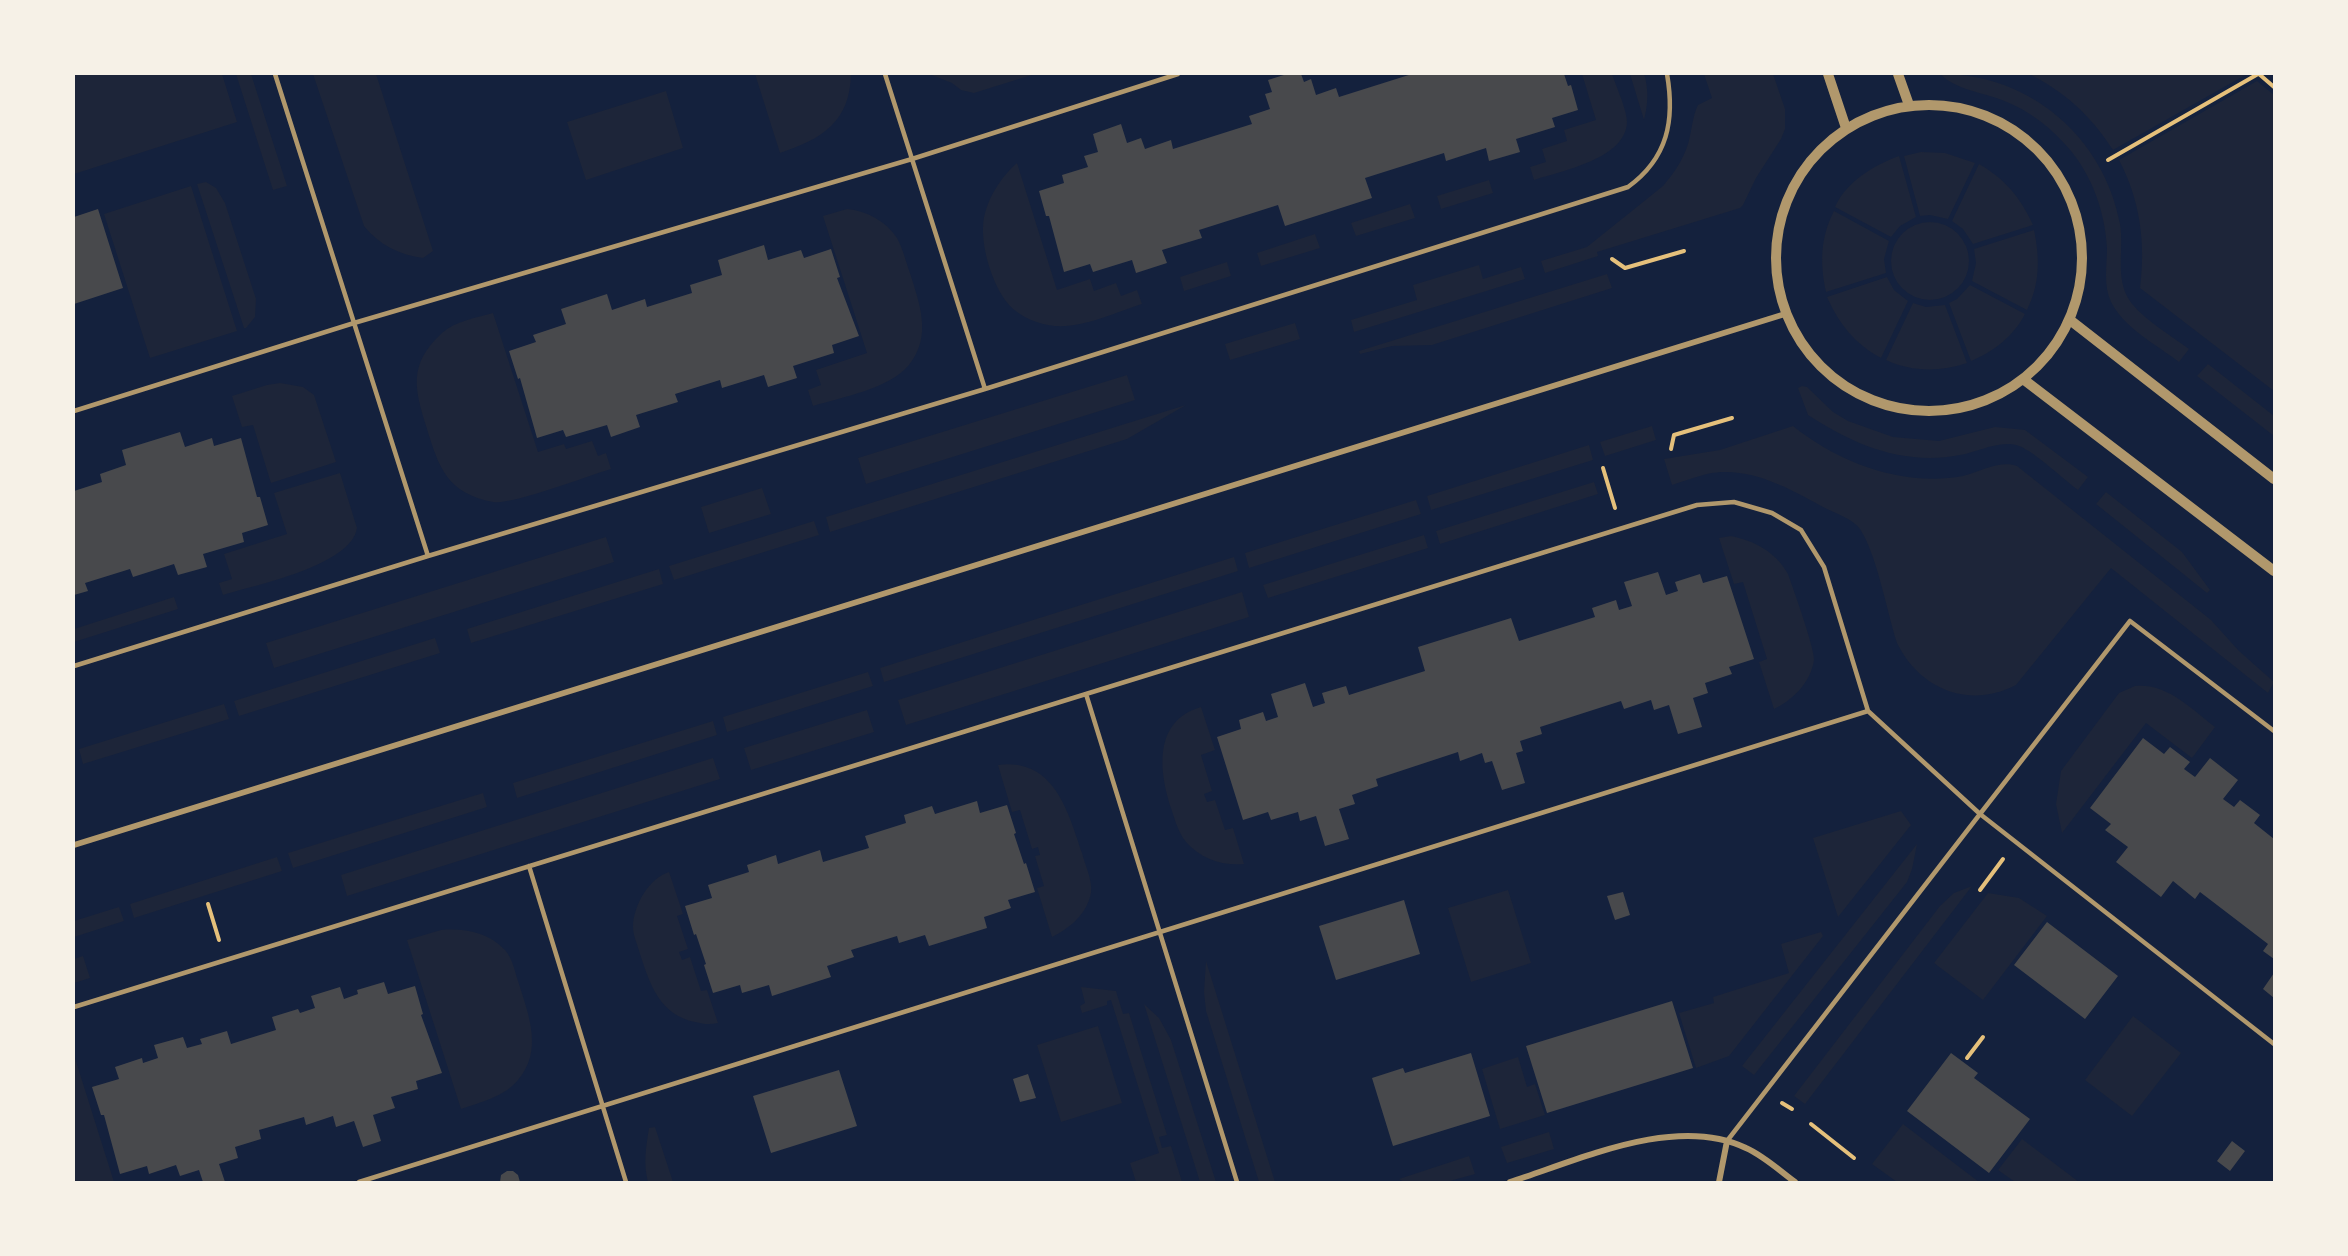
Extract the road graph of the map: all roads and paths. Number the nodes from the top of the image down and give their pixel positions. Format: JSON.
{"nodes":[{"id":1,"x":275,"y":74,"type":"edge"},
{"id":2,"x":885,"y":74,"type":"edge"},
{"id":3,"x":1178,"y":74,"type":"edge"},
{"id":4,"x":1667,"y":74,"type":"edge"},
{"id":5,"x":1828,"y":74,"type":"edge"},
{"id":6,"x":1898,"y":74,"type":"edge"},
{"id":7,"x":2259,"y":74,"type":"edge"},
{"id":8,"x":2274,"y":87,"type":"edge"},
{"id":9,"x":1909,"y":105,"type":"junction"},
{"id":10,"x":1846,"y":128,"type":"junction"},
{"id":11,"x":912,"y":159,"type":"junction"},
{"id":12,"x":2108,"y":160,"type":"dead end"},
{"id":13,"x":1684,"y":251,"type":"dead end"},
{"id":14,"x":1612,"y":259,"type":"dead end"},
{"id":15,"x":1785,"y":314,"type":"junction"},
{"id":16,"x":2070,"y":321,"type":"junction"},
{"id":17,"x":354,"y":322,"type":"junction"},
{"id":18,"x":2024,"y":379,"type":"junction"},
{"id":19,"x":985,"y":389,"type":"junction"},
{"id":20,"x":74,"y":411,"type":"edge"},
{"id":21,"x":1732,"y":418,"type":"dead end"},
{"id":22,"x":1671,"y":449,"type":"dead end"},
{"id":23,"x":1603,"y":468,"type":"dead end"},
{"id":24,"x":2274,"y":479,"type":"edge"},
{"id":25,"x":1621,"y":529,"type":"junction"},
{"id":26,"x":428,"y":556,"type":"junction"},
{"id":27,"x":2274,"y":571,"type":"edge"},
{"id":28,"x":74,"y":666,"type":"edge"},
{"id":29,"x":1086,"y":694,"type":"junction"},
{"id":30,"x":1868,"y":711,"type":"junction"},
{"id":31,"x":2274,"y":730,"type":"edge"},
{"id":32,"x":1980,"y":814,"type":"junction"},
{"id":33,"x":2016,"y":842,"type":"junction"},
{"id":34,"x":74,"y":845,"type":"edge"},
{"id":35,"x":529,"y":866,"type":"junction"},
{"id":36,"x":1980,"y":890,"type":"dead end"},
{"id":37,"x":208,"y":904,"type":"dead end"},
{"id":38,"x":1160,"y":933,"type":"junction"},
{"id":39,"x":225,"y":960,"type":"junction"},
{"id":40,"x":74,"y":1007,"type":"edge"},
{"id":41,"x":1983,"y":1037,"type":"dead end"},
{"id":42,"x":2274,"y":1044,"type":"edge"},
{"id":43,"x":1967,"y":1058,"type":"dead end"},
{"id":44,"x":602,"y":1107,"type":"junction"},
{"id":45,"x":1811,"y":1124,"type":"dead end"},
{"id":46,"x":1727,"y":1140,"type":"junction"},
{"id":47,"x":1854,"y":1158,"type":"dead end"},
{"id":48,"x":359,"y":1182,"type":"edge"},
{"id":49,"x":626,"y":1182,"type":"edge"},
{"id":50,"x":1238,"y":1182,"type":"edge"},
{"id":51,"x":1510,"y":1182,"type":"edge"},
{"id":52,"x":1719,"y":1182,"type":"edge"},
{"id":53,"x":1795,"y":1182,"type":"edge"}],
"edges":[{"from":1,"to":17,"type":"lane"},
{"from":2,"to":11,"type":"lane"},
{"from":3,"to":11,"type":"lane"},
{"from":4,"to":19,"type":"lane"},
{"from":5,"to":10,"type":"street"},
{"from":6,"to":9,"type":"street"},
{"from":7,"to":8,"type":"path"},
{"from":7,"to":12,"type":"path"},
{"from":9,"to":10,"type":"street"},
{"from":9,"to":16,"type":"street"},
{"from":10,"to":15,"type":"street"},
{"from":11,"to":17,"type":"lane"},
{"from":11,"to":19,"type":"lane"},
{"from":13,"to":14,"type":"path"},
{"from":15,"to":18,"type":"street"},
{"from":15,"to":34,"type":"street"},
{"from":16,"to":18,"type":"street"},
{"from":16,"to":24,"type":"street"},
{"from":17,"to":20,"type":"lane"},
{"from":17,"to":26,"type":"lane"},
{"from":18,"to":27,"type":"street"},
{"from":19,"to":26,"type":"lane"},
{"from":21,"to":22,"type":"path"},
{"from":23,"to":25,"type":"path"},
{"from":25,"to":29,"type":"lane"},
{"from":25,"to":30,"type":"lane"},
{"from":26,"to":28,"type":"lane"},
{"from":29,"to":35,"type":"lane"},
{"from":29,"to":38,"type":"lane"},
{"from":30,"to":32,"type":"lane"},
{"from":30,"to":38,"type":"lane"},
{"from":31,"to":32,"type":"lane"},
{"from":32,"to":33,"type":"lane"},
{"from":32,"to":46,"type":"lane"},
{"from":33,"to":36,"type":"path"},
{"from":33,"to":42,"type":"lane"},
{"from":35,"to":39,"type":"lane"},
{"from":35,"to":44,"type":"lane"},
{"from":37,"to":39,"type":"path"},
{"from":38,"to":44,"type":"lane"},
{"from":38,"to":50,"type":"lane"},
{"from":39,"to":40,"type":"lane"},
{"from":41,"to":43,"type":"path"},
{"from":44,"to":48,"type":"lane"},
{"from":44,"to":49,"type":"lane"},
{"from":45,"to":47,"type":"path"},
{"from":46,"to":51,"type":"street"},
{"from":46,"to":52,"type":"street"},
{"from":46,"to":53,"type":"street"}]}
